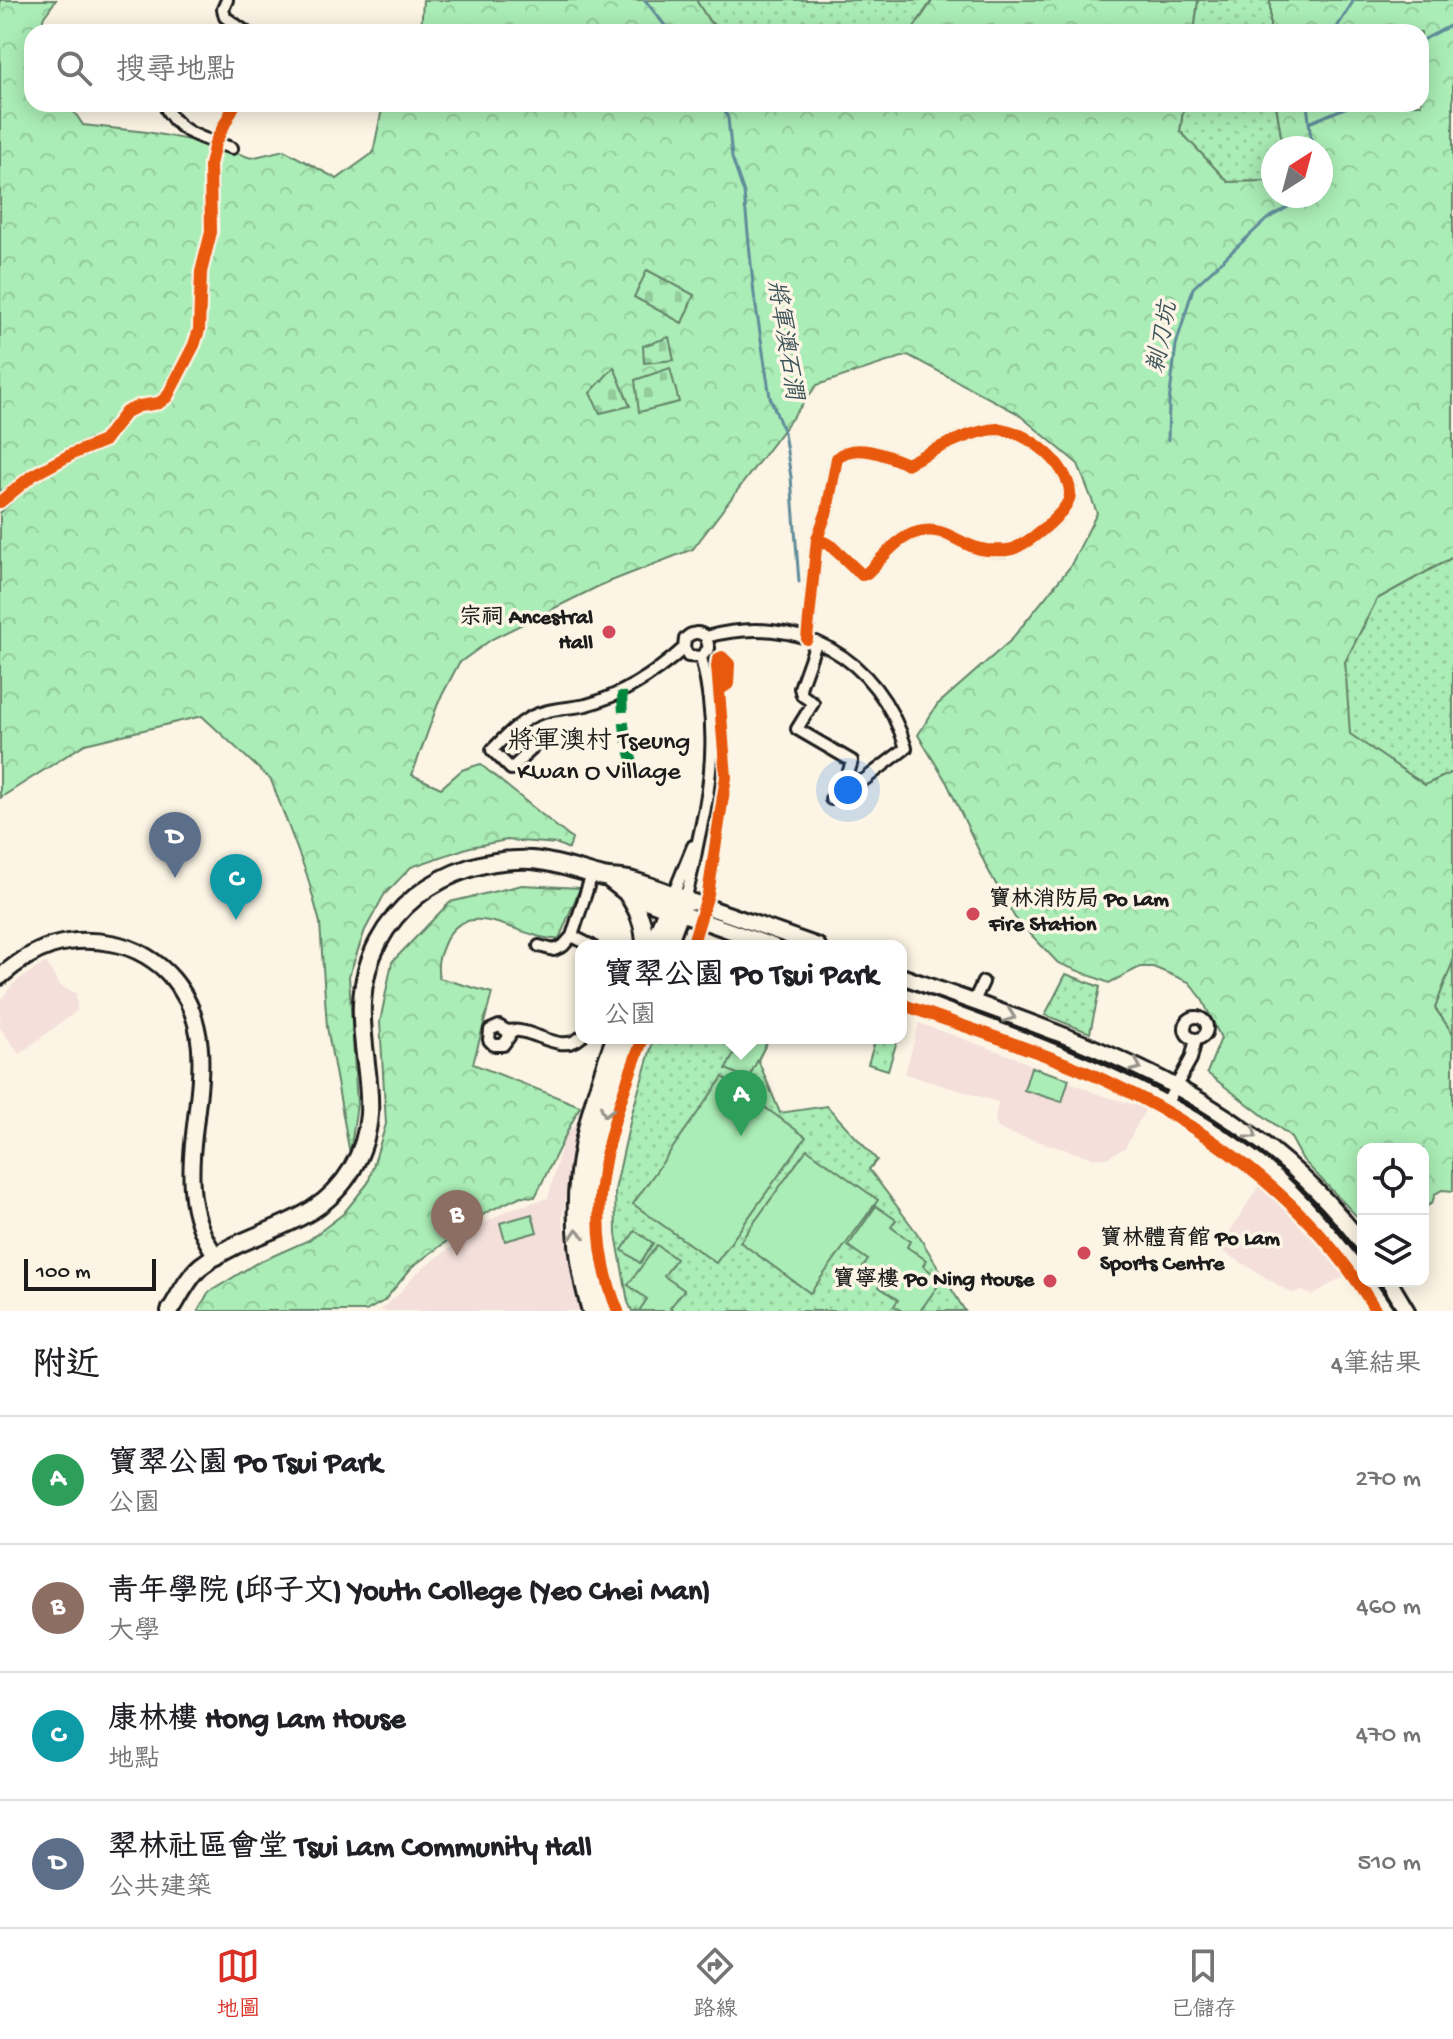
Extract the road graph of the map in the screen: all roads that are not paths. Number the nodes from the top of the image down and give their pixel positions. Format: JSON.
{"nodes":[{"id":1,"x":227,"y":0,"type":"edge"},
{"id":2,"x":235,"y":24,"type":"edge"},
{"id":3,"x":168,"y":112,"type":"edge"},
{"id":4,"x":231,"y":112,"type":"edge"},
{"id":5,"x":215,"y":143,"type":"junction"},
{"id":6,"x":232,"y":148,"type":"dead end"},
{"id":7,"x":0,"y":502,"type":"edge"},
{"id":8,"x":817,"y":539,"type":"junction"},
{"id":9,"x":706,"y":637,"type":"junction"},
{"id":10,"x":812,"y":641,"type":"junction"},
{"id":11,"x":684,"y":648,"type":"junction"},
{"id":12,"x":701,"y":657,"type":"junction"},
{"id":13,"x":514,"y":730,"type":"dead end"},
{"id":14,"x":845,"y":784,"type":"junction"},
{"id":15,"x":831,"y":799,"type":"dead end"},
{"id":16,"x":599,"y":876,"type":"junction"},
{"id":17,"x":626,"y":892,"type":"junction"},
{"id":18,"x":677,"y":904,"type":"junction"},
{"id":19,"x":572,"y":936,"type":"junction"},
{"id":20,"x":580,"y":940,"type":"edge"},
{"id":21,"x":645,"y":940,"type":"edge"},
{"id":22,"x":656,"y":940,"type":"edge"},
{"id":23,"x":668,"y":940,"type":"edge"},
{"id":24,"x":759,"y":940,"type":"edge"},
{"id":25,"x":798,"y":940,"type":"edge"},
{"id":26,"x":539,"y":946,"type":"dead end"},
{"id":27,"x":0,"y":977,"type":"edge"},
{"id":28,"x":907,"y":978,"type":"edge"},
{"id":29,"x":983,"y":982,"type":"dead end"},
{"id":30,"x":907,"y":996,"type":"edge"},
{"id":31,"x":973,"y":1003,"type":"junction"},
{"id":32,"x":507,"y":1031,"type":"dead end"},
{"id":33,"x":1196,"y":1039,"type":"dead end"},
{"id":34,"x":575,"y":1041,"type":"edge"},
{"id":35,"x":613,"y":1044,"type":"edge"},
{"id":36,"x":630,"y":1044,"type":"edge"},
{"id":37,"x":1177,"y":1085,"type":"junction"},
{"id":38,"x":1166,"y":1104,"type":"junction"},
{"id":39,"x":1357,"y":1238,"type":"edge"},
{"id":40,"x":217,"y":1257,"type":"junction"},
{"id":41,"x":1357,"y":1270,"type":"edge"},
{"id":42,"x":1370,"y":1287,"type":"edge"},
{"id":43,"x":1393,"y":1287,"type":"edge"},
{"id":44,"x":170,"y":1311,"type":"edge"},
{"id":45,"x":591,"y":1311,"type":"edge"},
{"id":46,"x":607,"y":1311,"type":"edge"},
{"id":47,"x":1386,"y":1311,"type":"edge"},
{"id":48,"x":1407,"y":1311,"type":"edge"}],
"edges":[{"from":1,"to":2,"type":"street"},
{"from":3,"to":5,"type":"street"},
{"from":4,"to":5,"type":"street"},
{"from":5,"to":6,"type":"street"},
{"from":5,"to":7,"type":"street"},
{"from":8,"to":8,"type":"street"},
{"from":8,"to":10,"type":"street"},
{"from":9,"to":10,"type":"street"},
{"from":9,"to":11,"type":"street"},
{"from":9,"to":12,"type":"street"},
{"from":10,"to":14,"type":"street"},
{"from":10,"to":14,"type":"street"},
{"from":11,"to":12,"type":"street"},
{"from":11,"to":13,"type":"street"},
{"from":12,"to":18,"type":"street"},
{"from":14,"to":15,"type":"street"},
{"from":16,"to":17,"type":"main road"},
{"from":16,"to":18,"type":"main road"},
{"from":16,"to":19,"type":"street"},
{"from":16,"to":40,"type":"main road"},
{"from":17,"to":18,"type":"main road"},
{"from":17,"to":21,"type":"main road"},
{"from":18,"to":22,"type":"main road"},
{"from":18,"to":23,"type":"main road"},
{"from":18,"to":24,"type":"main road"},
{"from":18,"to":25,"type":"main road"},
{"from":19,"to":20,"type":"street"},
{"from":19,"to":26,"type":"street"},
{"from":27,"to":40,"type":"main road"},
{"from":28,"to":31,"type":"main road"},
{"from":29,"to":31,"type":"street"},
{"from":30,"to":38,"type":"main road"},
{"from":31,"to":37,"type":"main road","one_way":true},
{"from":32,"to":34,"type":"street"},
{"from":33,"to":37,"type":"street"},
{"from":45,"to":35,"type":"main road","one_way":true},
{"from":36,"to":46,"type":"main road","one_way":true},
{"from":37,"to":38,"type":"street"},
{"from":37,"to":39,"type":"main road","one_way":true},
{"from":38,"to":41,"type":"main road"},
{"from":40,"to":44,"type":"main road"},
{"from":42,"to":47,"type":"main road"},
{"from":43,"to":48,"type":"main road"}]}
